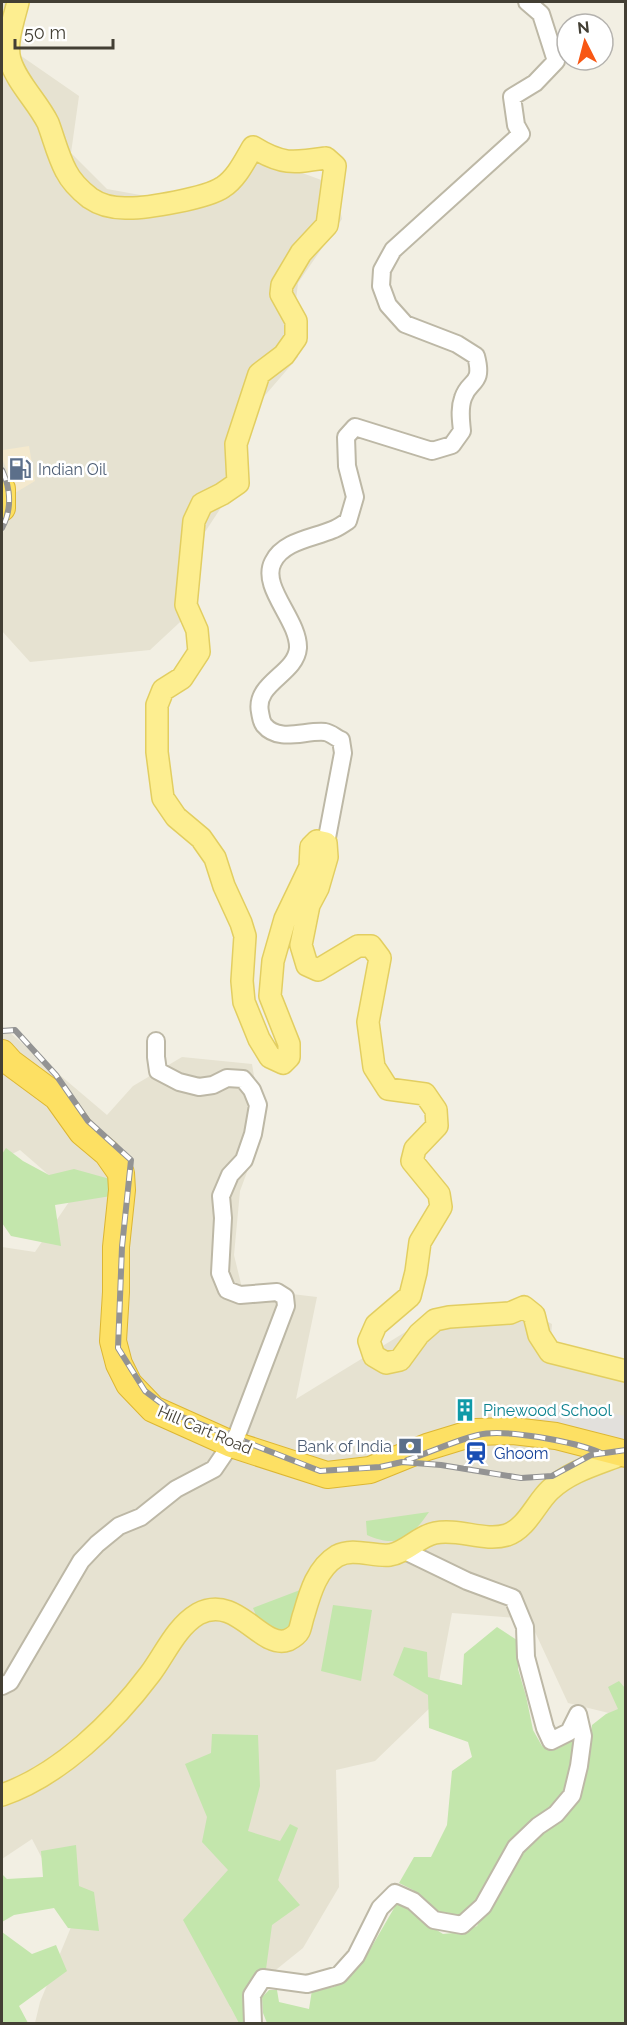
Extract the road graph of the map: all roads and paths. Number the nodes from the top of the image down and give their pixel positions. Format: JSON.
{"nodes":[{"id":1,"x":18,"y":2,"type":"edge"},
{"id":2,"x":527,"y":2,"type":"edge"},
{"id":3,"x":2,"y":489,"type":"edge"},
{"id":4,"x":2,"y":508,"type":"edge"},
{"id":5,"x":326,"y":843,"type":"junction"},
{"id":6,"x":156,"y":1041,"type":"dead end"},
{"id":7,"x":2,"y":1053,"type":"edge"},
{"id":8,"x":626,"y":1371,"type":"edge"},
{"id":9,"x":234,"y":1439,"type":"junction"},
{"id":10,"x":624,"y":1454,"type":"edge"},
{"id":11,"x":403,"y":1550,"type":"junction"},
{"id":12,"x":2,"y":1686,"type":"edge"},
{"id":13,"x":2,"y":1795,"type":"edge"},
{"id":14,"x":253,"y":2024,"type":"edge"}],
"edges":[{"from":1,"to":5,"type":"main road"},
{"from":2,"to":5,"type":"street"},
{"from":3,"to":4,"type":"highway"},
{"from":5,"to":8,"type":"main road"},
{"from":6,"to":9,"type":"street"},
{"from":7,"to":9,"type":"highway","name":"Hill Cart Road"},
{"from":9,"to":10,"type":"highway","name":"Hill Cart Road"},
{"from":9,"to":12,"type":"street"},
{"from":10,"to":11,"type":"main road"},
{"from":11,"to":13,"type":"main road"},
{"from":11,"to":14,"type":"street"}]}
